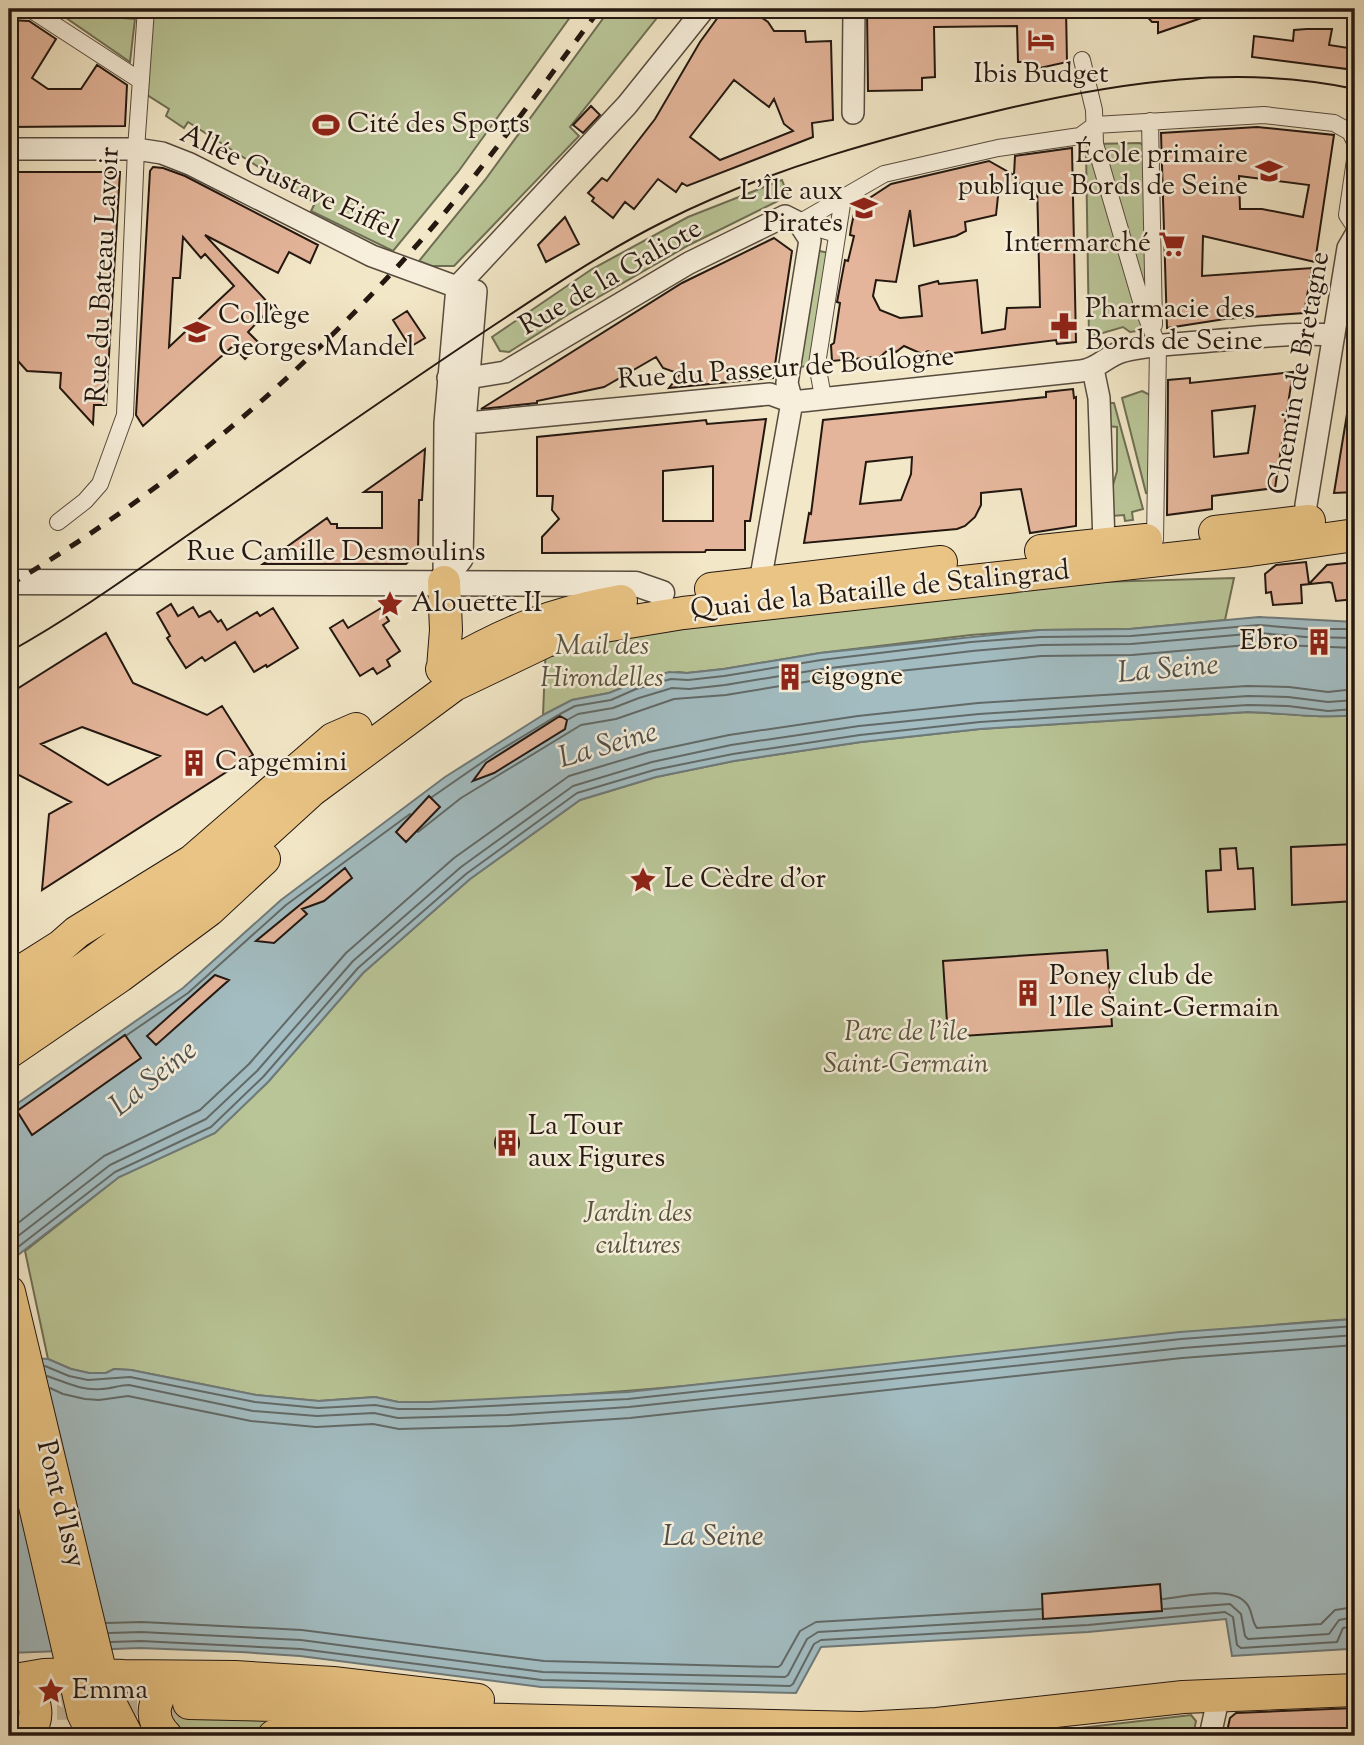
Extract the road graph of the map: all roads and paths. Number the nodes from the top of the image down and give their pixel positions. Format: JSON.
{"nodes":[{"id":1,"x":30,"y":9,"type":"edge"},
{"id":2,"x":146,"y":9,"type":"edge"},
{"id":3,"x":704,"y":9,"type":"edge"},
{"id":4,"x":854,"y":9,"type":"edge"},
{"id":5,"x":1082,"y":60,"type":"dead end"},
{"id":6,"x":141,"y":82,"type":"junction"},
{"id":7,"x":853,"y":113,"type":"dead end"},
{"id":8,"x":1150,"y":121,"type":"junction"},
{"id":9,"x":1095,"y":125,"type":"junction"},
{"id":10,"x":1355,"y":142,"type":"edge"},
{"id":11,"x":9,"y":149,"type":"edge"},
{"id":12,"x":136,"y":149,"type":"junction"},
{"id":13,"x":1355,"y":160,"type":"edge"},
{"id":14,"x":843,"y":198,"type":"junction"},
{"id":15,"x":799,"y":223,"type":"junction"},
{"id":16,"x":1355,"y":227,"type":"edge"},
{"id":17,"x":837,"y":234,"type":"junction"},
{"id":18,"x":1355,"y":236,"type":"edge"},
{"id":19,"x":467,"y":289,"type":"junction"},
{"id":20,"x":1335,"y":335,"type":"junction"},
{"id":21,"x":1156,"y":340,"type":"junction"},
{"id":22,"x":1093,"y":369,"type":"junction"},
{"id":23,"x":458,"y":378,"type":"junction"},
{"id":24,"x":823,"y":397,"type":"junction"},
{"id":25,"x":792,"y":402,"type":"junction"},
{"id":26,"x":455,"y":422,"type":"junction"},
{"id":27,"x":1355,"y":517,"type":"edge"},
{"id":28,"x":1306,"y":521,"type":"junction"},
{"id":29,"x":58,"y":522,"type":"dead end"},
{"id":30,"x":1355,"y":535,"type":"edge"},
{"id":31,"x":1155,"y":540,"type":"junction"},
{"id":32,"x":1104,"y":543,"type":"junction"},
{"id":33,"x":1131,"y":562,"type":"junction"},
{"id":34,"x":1076,"y":569,"type":"junction"},
{"id":35,"x":9,"y":582,"type":"edge"},
{"id":36,"x":444,"y":582,"type":"junction"},
{"id":37,"x":760,"y":582,"type":"junction"},
{"id":38,"x":662,"y":593,"type":"junction"},
{"id":39,"x":443,"y":668,"type":"junction"},
{"id":40,"x":362,"y":738,"type":"junction"},
{"id":41,"x":9,"y":979,"type":"edge"},
{"id":42,"x":9,"y":1017,"type":"edge"},
{"id":43,"x":9,"y":1052,"type":"edge"},
{"id":44,"x":9,"y":1292,"type":"edge"},
{"id":45,"x":9,"y":1394,"type":"edge"},
{"id":46,"x":85,"y":1664,"type":"junction"},
{"id":47,"x":12,"y":1681,"type":"edge"},
{"id":48,"x":183,"y":1690,"type":"junction"},
{"id":49,"x":1355,"y":1690,"type":"edge"},
{"id":50,"x":1219,"y":1695,"type":"junction"},
{"id":51,"x":467,"y":1719,"type":"junction"},
{"id":52,"x":544,"y":1722,"type":"junction"},
{"id":53,"x":27,"y":1736,"type":"edge"},
{"id":54,"x":94,"y":1736,"type":"edge"},
{"id":55,"x":127,"y":1736,"type":"edge"},
{"id":56,"x":166,"y":1736,"type":"edge"},
{"id":57,"x":274,"y":1736,"type":"edge"},
{"id":58,"x":342,"y":1736,"type":"edge"},
{"id":59,"x":1210,"y":1736,"type":"edge"}],
"edges":[{"from":1,"to":6,"type":"street"},
{"from":2,"to":6,"type":"street","name":"Rue du Bateau Lavoir"},
{"from":3,"to":19,"type":"street"},
{"from":4,"to":7,"type":"street"},
{"from":5,"to":9,"type":"street"},
{"from":6,"to":12,"type":"street","name":"Rue du Bateau Lavoir"},
{"from":8,"to":9,"type":"street","name":"Rue de la Galiote"},
{"from":8,"to":10,"type":"street","name":"Rue de la Galiote"},
{"from":8,"to":21,"type":"street"},
{"from":9,"to":14,"type":"street","name":"Rue de la Galiote"},
{"from":9,"to":21,"type":"street"},
{"from":11,"to":12,"type":"street","name":"Allée Gustave Eiffel"},
{"from":12,"to":19,"type":"street","name":"Allée Gustave Eiffel"},
{"from":12,"to":29,"type":"street","name":"Rue du Bateau Lavoir"},
{"from":13,"to":16,"type":"street"},
{"from":14,"to":15,"type":"street","name":"Rue de la Galiote"},
{"from":14,"to":17,"type":"street"},
{"from":15,"to":17,"type":"street"},
{"from":15,"to":23,"type":"street","name":"Rue de la Galiote"},
{"from":15,"to":25,"type":"street"},
{"from":17,"to":24,"type":"street"},
{"from":18,"to":20,"type":"street","name":"Chemin de Bretagne"},
{"from":19,"to":23,"type":"street"},
{"from":20,"to":21,"type":"street","name":"Rue du Passeur de Boulogne"},
{"from":20,"to":28,"type":"street","name":"Chemin de Bretagne"},
{"from":21,"to":22,"type":"street","name":"Rue du Passeur de Boulogne"},
{"from":21,"to":31,"type":"street"},
{"from":22,"to":24,"type":"street","name":"Rue du Passeur de Boulogne"},
{"from":22,"to":32,"type":"street"},
{"from":23,"to":26,"type":"street"},
{"from":24,"to":25,"type":"street","name":"Rue du Passeur de Boulogne"},
{"from":25,"to":26,"type":"street","name":"Rue du Passeur de Boulogne"},
{"from":25,"to":37,"type":"street"},
{"from":26,"to":36,"type":"street"},
{"from":27,"to":28,"type":"main road","name":"Quai de la Bataille de Stalingrad"},
{"from":28,"to":31,"type":"main road","name":"Quai de la Bataille de Stalingrad"},
{"from":30,"to":33,"type":"main road","name":"Quai de la Bataille de Stalingrad"},
{"from":31,"to":32,"type":"main road","name":"Quai de la Bataille de Stalingrad"},
{"from":32,"to":33,"type":"main road","name":"Quai de la Bataille de Stalingrad"},
{"from":32,"to":34,"type":"main road"},
{"from":32,"to":37,"type":"main road","name":"Quai de la Bataille de Stalingrad"},
{"from":33,"to":34,"type":"main road","name":"Quai de la Bataille de Stalingrad"},
{"from":34,"to":40,"type":"main road","name":"Quai de la Bataille de Stalingrad"},
{"from":35,"to":36,"type":"street","name":"Rue Camille Desmoulins"},
{"from":36,"to":38,"type":"street","name":"Rue Camille Desmoulins"},
{"from":36,"to":39,"type":"main road"},
{"from":37,"to":38,"type":"main road","name":"Quai de la Bataille de Stalingrad"},
{"from":38,"to":39,"type":"main road","name":"Quai de la Bataille de Stalingrad"},
{"from":39,"to":40,"type":"main road","name":"Quai de la Bataille de Stalingrad"},
{"from":40,"to":41,"type":"main road"},
{"from":40,"to":42,"type":"main road"},
{"from":40,"to":43,"type":"main road"},
{"from":44,"to":46,"type":"main road","name":"Pont d'Issy"},
{"from":45,"to":46,"type":"main road","name":"Pont d'Issy"},
{"from":46,"to":47,"type":"main road"},
{"from":46,"to":48,"type":"main road"},
{"from":46,"to":54,"type":"main road"},
{"from":46,"to":55,"type":"main road"},
{"from":47,"to":53,"type":"main road"},
{"from":48,"to":51,"type":"main road"},
{"from":48,"to":52,"type":"main road"},
{"from":48,"to":56,"type":"main road"},
{"from":49,"to":50,"type":"main road"},
{"from":50,"to":52,"type":"main road"},
{"from":50,"to":59,"type":"street"},
{"from":51,"to":52,"type":"main road"},
{"from":51,"to":58,"type":"main road"},
{"from":57,"to":58,"type":"main road"}]}
